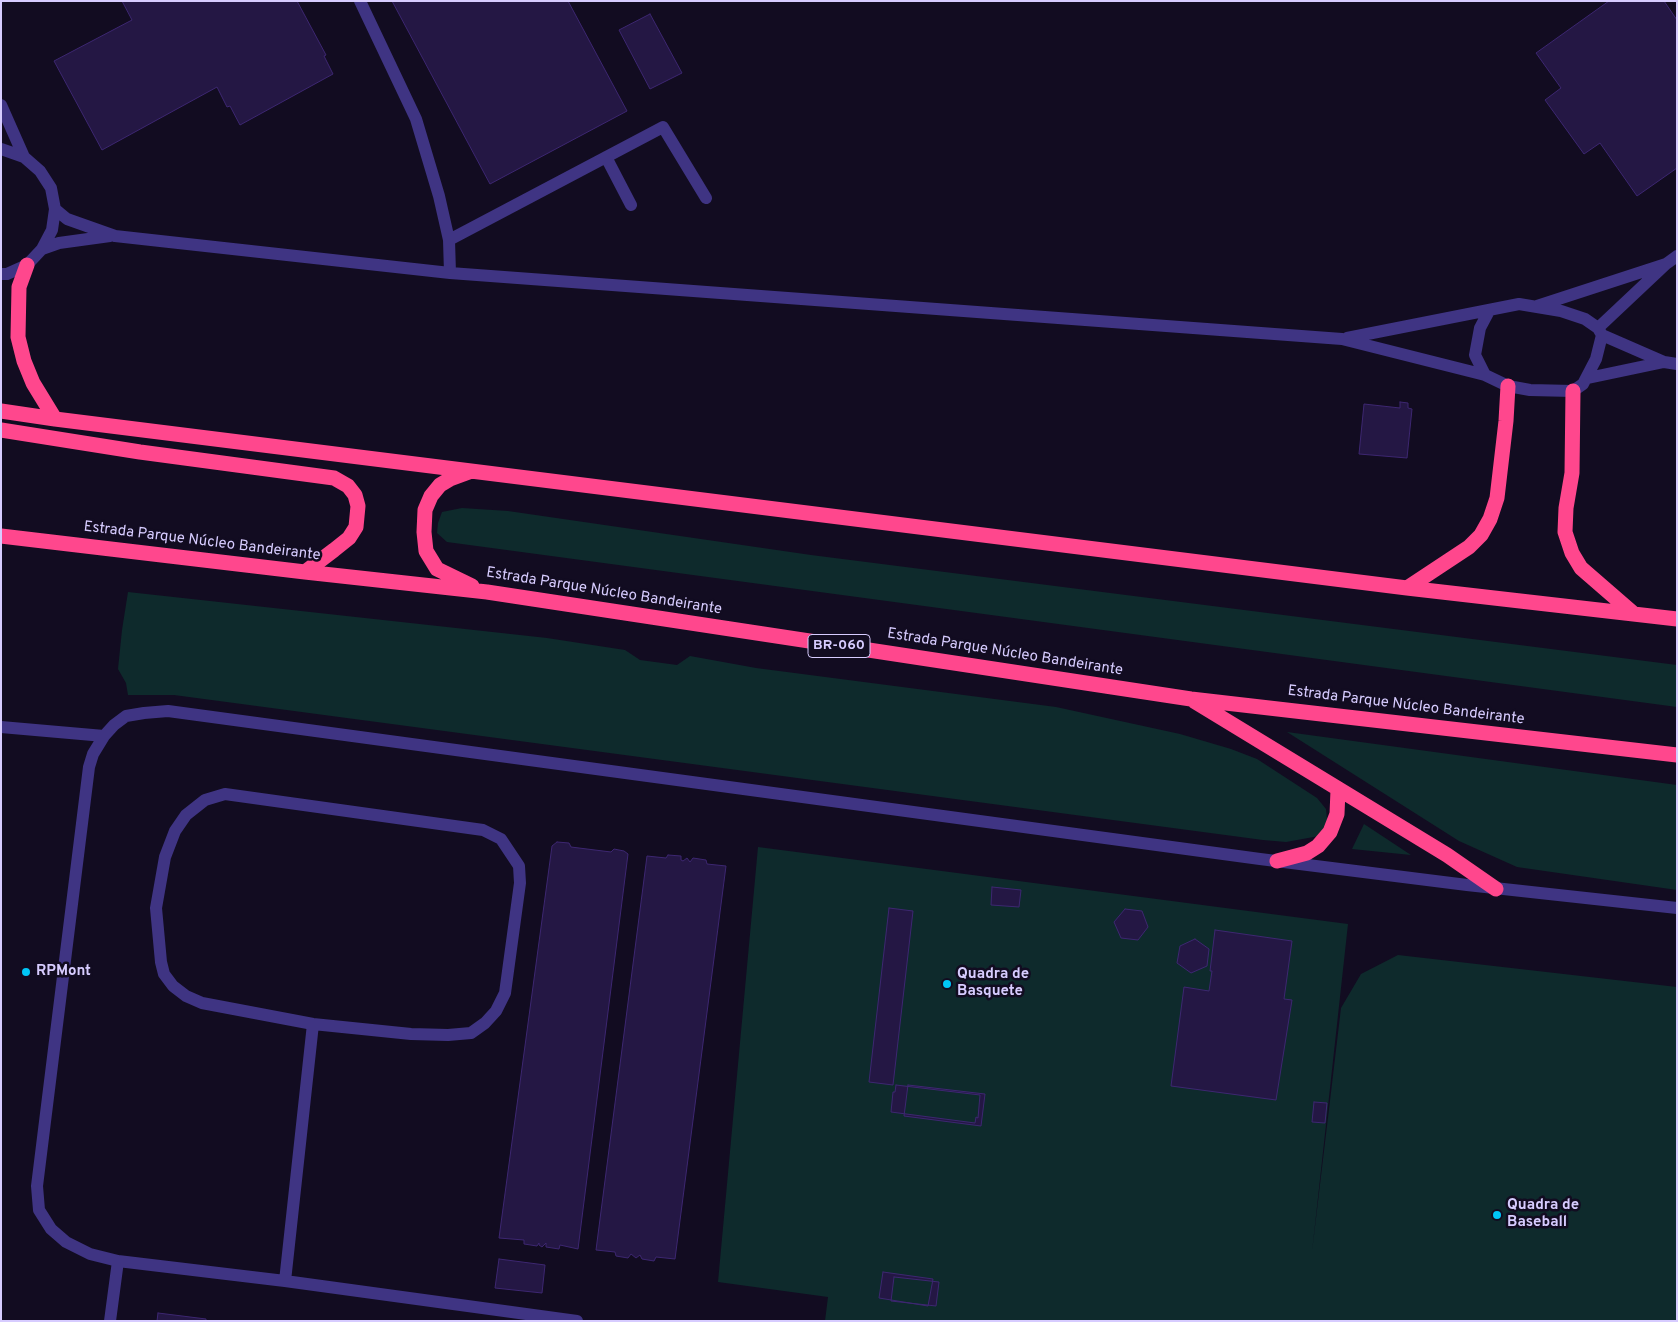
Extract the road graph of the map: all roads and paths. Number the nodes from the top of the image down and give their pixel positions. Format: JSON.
{"nodes":[{"id":1,"x":360,"y":1,"type":"edge"},
{"id":2,"x":1,"y":105,"type":"edge"},
{"id":3,"x":1,"y":149,"type":"edge"},
{"id":4,"x":24,"y":157,"type":"junction"},
{"id":5,"x":606,"y":158,"type":"junction"},
{"id":6,"x":706,"y":198,"type":"dead end"},
{"id":7,"x":631,"y":206,"type":"dead end"},
{"id":8,"x":55,"y":209,"type":"junction"},
{"id":9,"x":115,"y":236,"type":"junction"},
{"id":10,"x":449,"y":240,"type":"junction"},
{"id":11,"x":42,"y":249,"type":"junction"},
{"id":12,"x":1677,"y":256,"type":"edge"},
{"id":13,"x":26,"y":264,"type":"junction"},
{"id":14,"x":1666,"y":264,"type":"junction"},
{"id":15,"x":450,"y":273,"type":"junction"},
{"id":16,"x":1,"y":274,"type":"edge"},
{"id":17,"x":1534,"y":307,"type":"junction"},
{"id":18,"x":1489,"y":311,"type":"junction"},
{"id":19,"x":1600,"y":332,"type":"junction"},
{"id":20,"x":1342,"y":339,"type":"junction"},
{"id":21,"x":1664,"y":362,"type":"junction"},
{"id":22,"x":1677,"y":364,"type":"edge"},
{"id":23,"x":1485,"y":375,"type":"junction"},
{"id":24,"x":1588,"y":378,"type":"junction"},
{"id":25,"x":1508,"y":386,"type":"junction"},
{"id":26,"x":1573,"y":391,"type":"junction"},
{"id":27,"x":1,"y":411,"type":"edge"},
{"id":28,"x":56,"y":419,"type":"junction"},
{"id":29,"x":1,"y":430,"type":"edge"},
{"id":30,"x":472,"y":471,"type":"junction"},
{"id":31,"x":1,"y":536,"type":"edge"},
{"id":32,"x":305,"y":572,"type":"junction"},
{"id":33,"x":1407,"y":588,"type":"junction"},
{"id":34,"x":487,"y":592,"type":"junction"},
{"id":35,"x":1634,"y":614,"type":"junction"},
{"id":36,"x":1677,"y":619,"type":"edge"},
{"id":37,"x":1191,"y":699,"type":"junction"},
{"id":38,"x":1,"y":727,"type":"edge"},
{"id":39,"x":104,"y":736,"type":"junction"},
{"id":40,"x":1677,"y":755,"type":"edge"},
{"id":41,"x":1338,"y":790,"type":"junction"},
{"id":42,"x":1277,"y":861,"type":"junction"},
{"id":43,"x":1496,"y":889,"type":"junction"},
{"id":44,"x":1677,"y":908,"type":"edge"},
{"id":45,"x":313,"y":1024,"type":"junction"},
{"id":46,"x":118,"y":1261,"type":"junction"},
{"id":47,"x":285,"y":1281,"type":"junction"},
{"id":48,"x":110,"y":1321,"type":"edge"},
{"id":49,"x":577,"y":1321,"type":"edge"}],
"edges":[{"from":1,"to":10,"type":"street"},
{"from":2,"to":4,"type":"street"},
{"from":3,"to":4,"type":"street"},
{"from":4,"to":8,"type":"street"},
{"from":5,"to":6,"type":"street"},
{"from":5,"to":7,"type":"street"},
{"from":5,"to":10,"type":"street"},
{"from":8,"to":9,"type":"street"},
{"from":8,"to":11,"type":"street"},
{"from":9,"to":11,"type":"street"},
{"from":9,"to":15,"type":"street"},
{"from":10,"to":15,"type":"street"},
{"from":11,"to":13,"type":"street"},
{"from":12,"to":14,"type":"street"},
{"from":13,"to":16,"type":"street"},
{"from":13,"to":28,"type":"highway"},
{"from":14,"to":17,"type":"street"},
{"from":14,"to":19,"type":"street"},
{"from":15,"to":20,"type":"street"},
{"from":17,"to":18,"type":"street"},
{"from":17,"to":19,"type":"street"},
{"from":18,"to":20,"type":"street"},
{"from":18,"to":23,"type":"street"},
{"from":19,"to":21,"type":"street"},
{"from":19,"to":24,"type":"street"},
{"from":20,"to":23,"type":"street"},
{"from":21,"to":22,"type":"street"},
{"from":21,"to":24,"type":"street"},
{"from":23,"to":25,"type":"street"},
{"from":24,"to":26,"type":"street"},
{"from":25,"to":26,"type":"street"},
{"from":25,"to":33,"type":"highway"},
{"from":26,"to":35,"type":"highway"},
{"from":27,"to":28,"type":"highway"},
{"from":28,"to":30,"type":"highway"},
{"from":29,"to":32,"type":"highway"},
{"from":30,"to":33,"type":"highway"},
{"from":30,"to":34,"type":"highway"},
{"from":31,"to":32,"type":"highway","name":"Estrada Parque Núcleo Bandeirante","number":"BR-060"},
{"from":32,"to":34,"type":"highway","name":"Estrada Parque Núcleo Bandeirante","number":"BR-060"},
{"from":33,"to":35,"type":"highway"},
{"from":34,"to":37,"type":"highway","name":"Estrada Parque Núcleo Bandeirante","number":"BR-060"},
{"from":35,"to":36,"type":"highway"},
{"from":37,"to":40,"type":"highway","name":"Estrada Parque Núcleo Bandeirante","number":"BR-060"},
{"from":37,"to":41,"type":"highway"},
{"from":38,"to":39,"type":"street"},
{"from":39,"to":42,"type":"street"},
{"from":39,"to":46,"type":"street"},
{"from":41,"to":42,"type":"highway"},
{"from":41,"to":43,"type":"highway"},
{"from":42,"to":43,"type":"street"},
{"from":43,"to":44,"type":"street"},
{"from":45,"to":45,"type":"street"},
{"from":45,"to":47,"type":"street"},
{"from":46,"to":47,"type":"street"},
{"from":46,"to":48,"type":"street"},
{"from":47,"to":49,"type":"street"}]}
